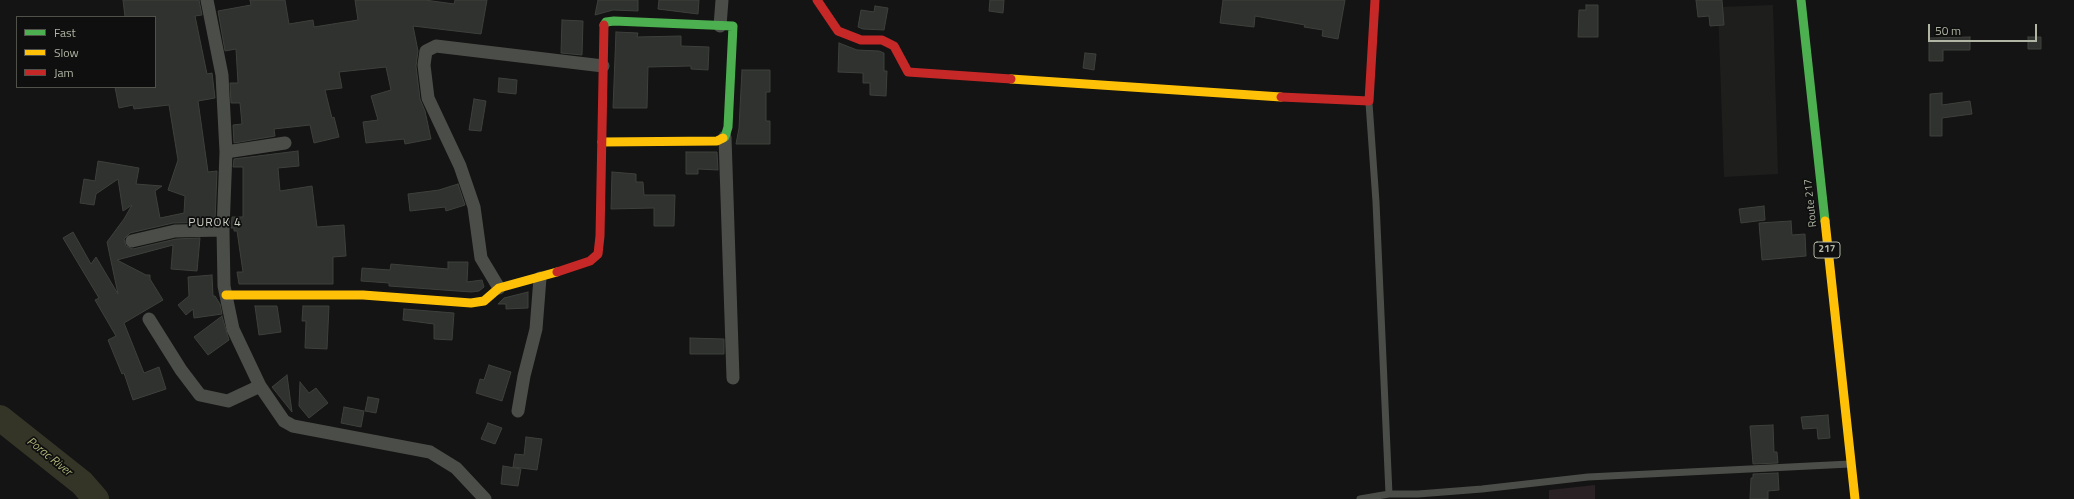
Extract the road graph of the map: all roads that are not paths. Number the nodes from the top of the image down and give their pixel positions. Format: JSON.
{"nodes":[{"id":1,"x":207,"y":0,"type":"edge"},
{"id":2,"x":722,"y":0,"type":"edge"},
{"id":3,"x":817,"y":0,"type":"edge"},
{"id":4,"x":1375,"y":0,"type":"edge"},
{"id":5,"x":1801,"y":0,"type":"edge"},
{"id":6,"x":720,"y":26,"type":"junction"},
{"id":7,"x":602,"y":66,"type":"junction"},
{"id":8,"x":1369,"y":101,"type":"junction"},
{"id":9,"x":725,"y":137,"type":"junction"},
{"id":10,"x":602,"y":142,"type":"junction"},
{"id":11,"x":285,"y":143,"type":"dead end"},
{"id":12,"x":226,"y":152,"type":"junction"},
{"id":13,"x":223,"y":230,"type":"junction"},
{"id":14,"x":132,"y":240,"type":"dead end"},
{"id":15,"x":540,"y":278,"type":"junction"},
{"id":16,"x":499,"y":288,"type":"junction"},
{"id":17,"x":226,"y":294,"type":"junction"},
{"id":18,"x":149,"y":319,"type":"dead end"},
{"id":19,"x":733,"y":378,"type":"dead end"},
{"id":20,"x":260,"y":386,"type":"junction"},
{"id":21,"x":518,"y":411,"type":"dead end"},
{"id":22,"x":1850,"y":464,"type":"junction"},
{"id":23,"x":1389,"y":494,"type":"junction"},
{"id":24,"x":1417,"y":497,"type":"edge"},
{"id":25,"x":485,"y":499,"type":"edge"},
{"id":26,"x":1360,"y":499,"type":"edge"},
{"id":27,"x":1855,"y":499,"type":"edge"}],
"edges":[{"from":1,"to":12,"type":"street"},
{"from":2,"to":6,"type":"street"},
{"from":3,"to":8,"type":"street"},
{"from":4,"to":8,"type":"street"},
{"from":5,"to":22,"type":"street","name":"Route 217","number":"217"},
{"from":6,"to":7,"type":"street"},
{"from":6,"to":9,"type":"street"},
{"from":7,"to":10,"type":"street"},
{"from":7,"to":16,"type":"street"},
{"from":8,"to":23,"type":"lane"},
{"from":9,"to":10,"type":"street"},
{"from":9,"to":19,"type":"street"},
{"from":10,"to":15,"type":"street"},
{"from":11,"to":12,"type":"street"},
{"from":12,"to":13,"type":"street"},
{"from":13,"to":14,"type":"street"},
{"from":13,"to":17,"type":"street"},
{"from":15,"to":16,"type":"street"},
{"from":15,"to":21,"type":"street"},
{"from":16,"to":17,"type":"street"},
{"from":17,"to":20,"type":"street"},
{"from":18,"to":20,"type":"street"},
{"from":20,"to":25,"type":"street"},
{"from":22,"to":24,"type":"lane"},
{"from":22,"to":27,"type":"street","name":"Route 217","number":"217"},
{"from":23,"to":24,"type":"lane"},
{"from":23,"to":26,"type":"lane"}]}
